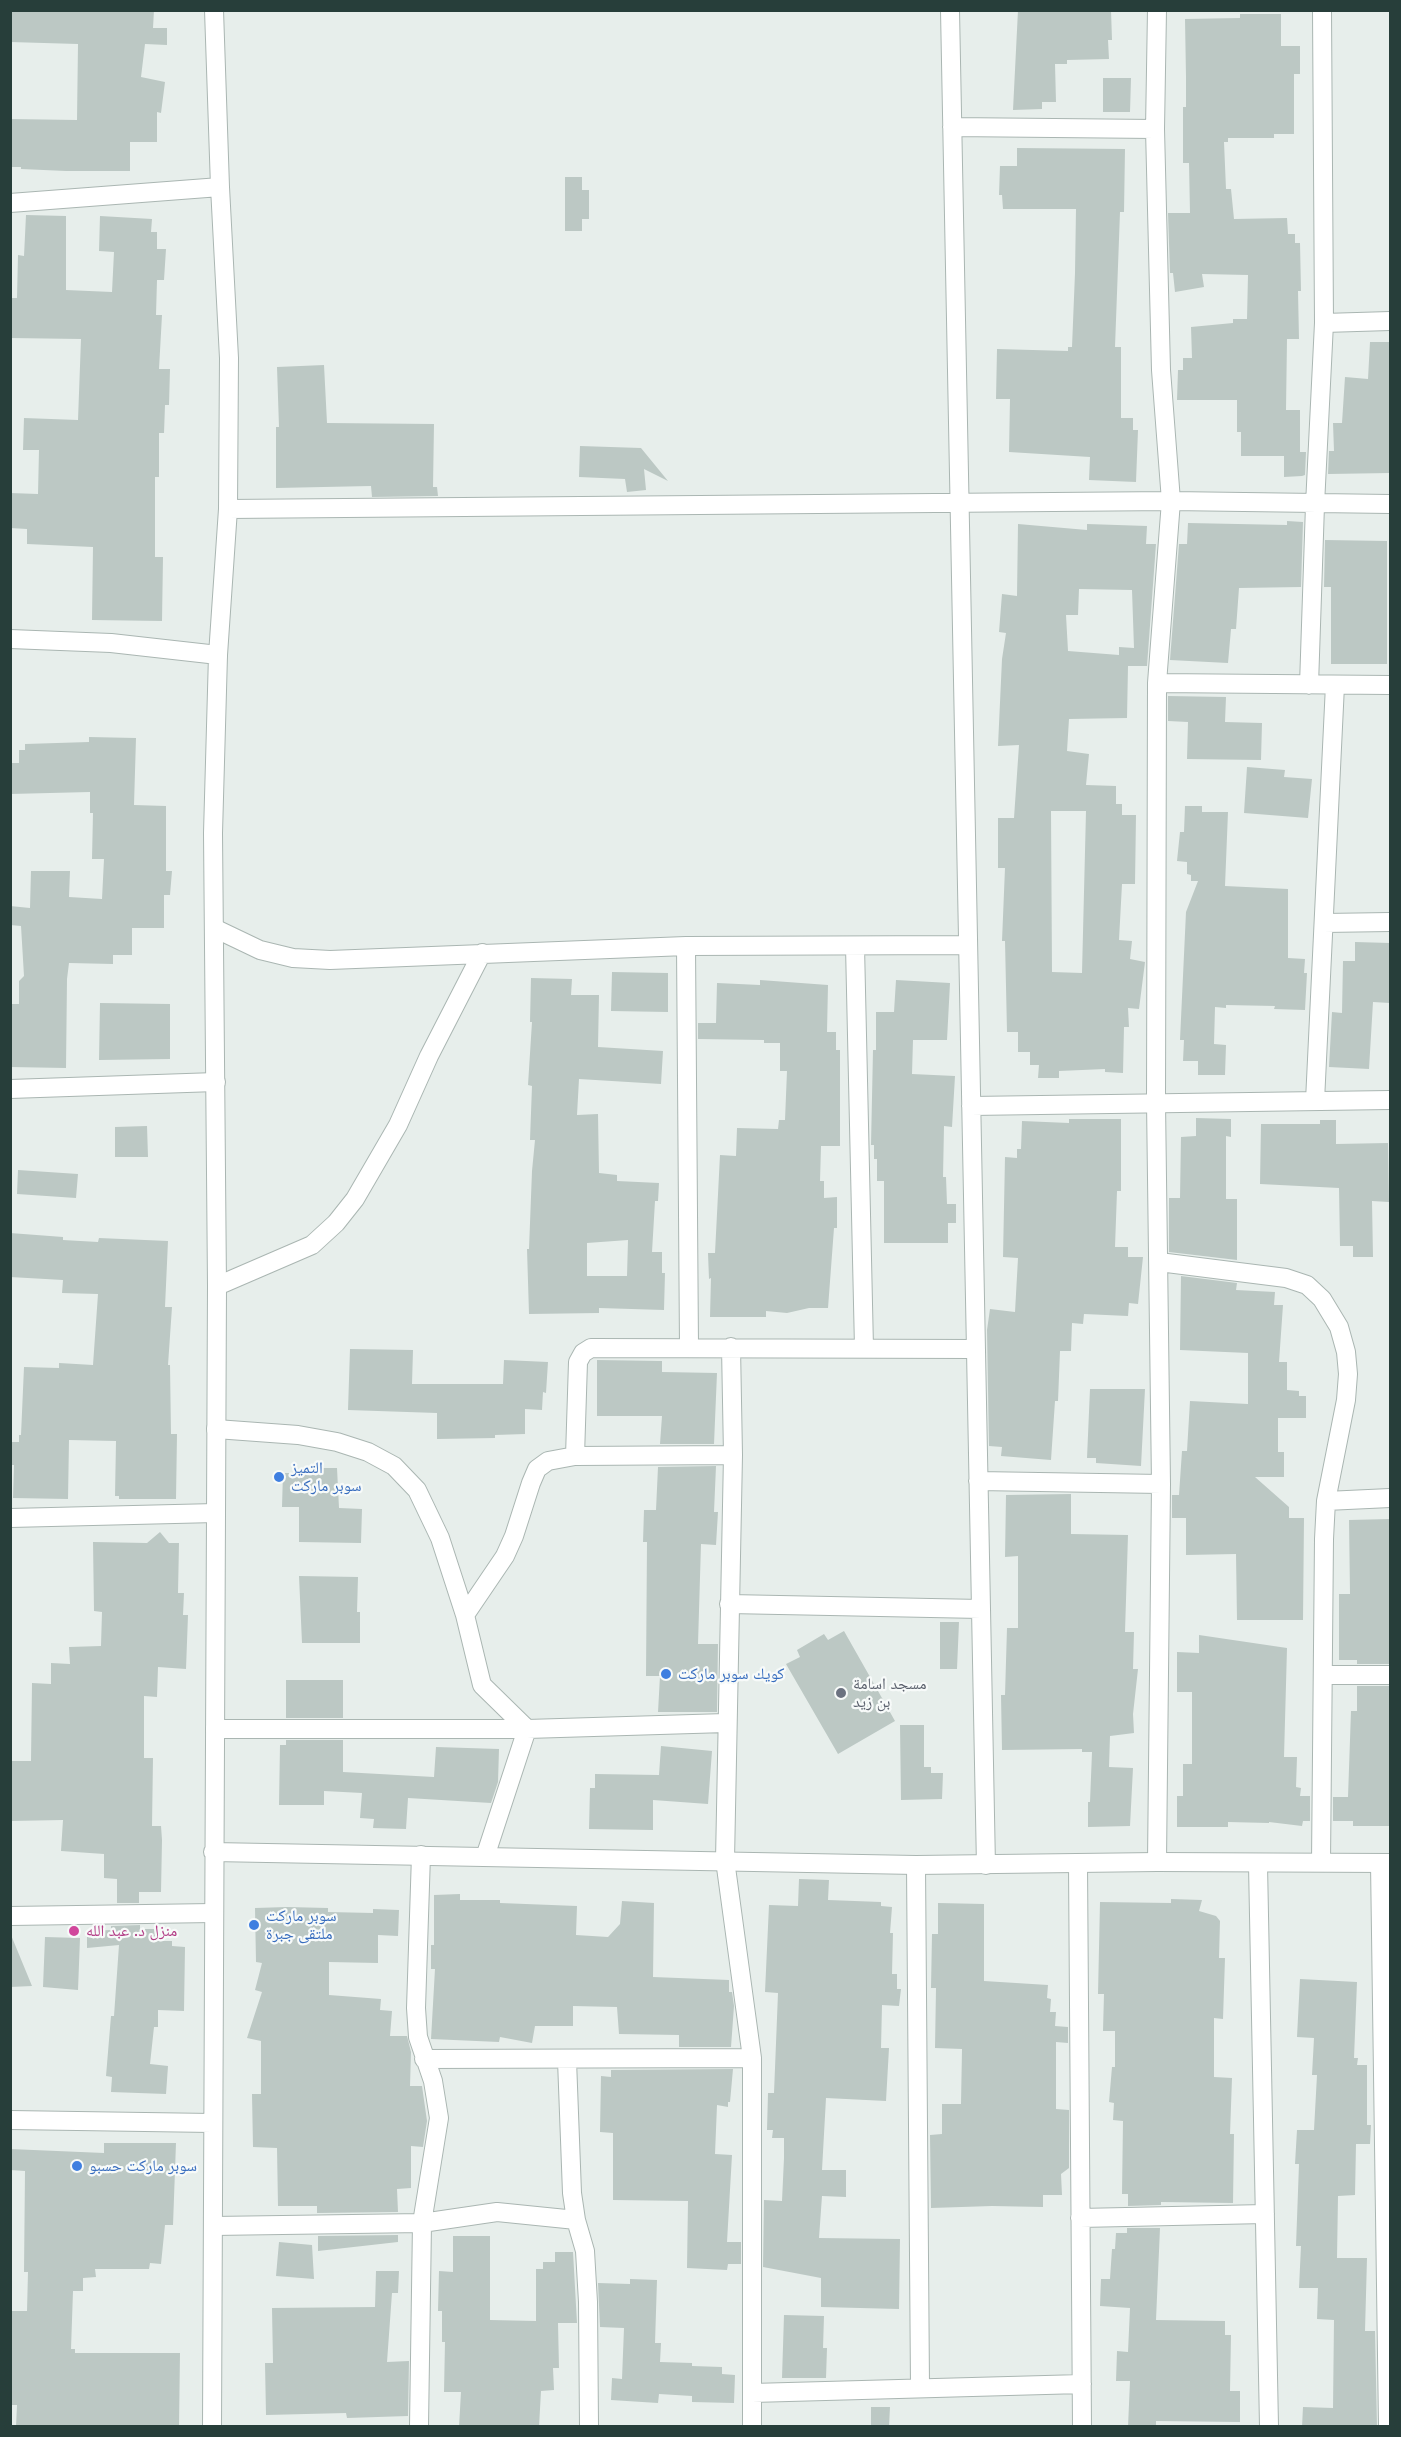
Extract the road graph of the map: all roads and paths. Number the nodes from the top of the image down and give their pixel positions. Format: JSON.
{"nodes":[{"id":1,"x":214,"y":10,"type":"edge"},
{"id":2,"x":950,"y":10,"type":"edge"},
{"id":3,"x":1157,"y":10,"type":"edge"},
{"id":4,"x":1322,"y":10,"type":"edge"},
{"id":5,"x":952,"y":127,"type":"junction"},
{"id":6,"x":1155,"y":129,"type":"junction"},
{"id":7,"x":220,"y":187,"type":"junction"},
{"id":8,"x":10,"y":202,"type":"edge"},
{"id":9,"x":1390,"y":321,"type":"edge"},
{"id":10,"x":1324,"y":322,"type":"junction"},
{"id":11,"x":1171,"y":501,"type":"junction"},
{"id":12,"x":959,"y":503,"type":"junction"},
{"id":13,"x":1390,"y":504,"type":"edge"},
{"id":14,"x":1314,"y":505,"type":"junction"},
{"id":15,"x":228,"y":509,"type":"junction"},
{"id":16,"x":10,"y":639,"type":"edge"},
{"id":17,"x":218,"y":655,"type":"junction"},
{"id":18,"x":1157,"y":683,"type":"junction"},
{"id":19,"x":1310,"y":684,"type":"junction"},
{"id":20,"x":1335,"y":685,"type":"junction"},
{"id":21,"x":1390,"y":685,"type":"edge"},
{"id":22,"x":1390,"y":922,"type":"edge"},
{"id":23,"x":1324,"y":923,"type":"junction"},
{"id":24,"x":214,"y":928,"type":"junction"},
{"id":25,"x":968,"y":945,"type":"junction"},
{"id":26,"x":686,"y":946,"type":"junction"},
{"id":27,"x":855,"y":946,"type":"junction"},
{"id":28,"x":482,"y":953,"type":"junction"},
{"id":29,"x":216,"y":1082,"type":"junction"},
{"id":30,"x":10,"y":1089,"type":"edge"},
{"id":31,"x":1390,"y":1100,"type":"edge"},
{"id":32,"x":1315,"y":1101,"type":"junction"},
{"id":33,"x":1156,"y":1102,"type":"junction"},
{"id":34,"x":971,"y":1106,"type":"junction"},
{"id":35,"x":1159,"y":1262,"type":"junction"},
{"id":36,"x":217,"y":1286,"type":"junction"},
{"id":37,"x":689,"y":1347,"type":"junction"},
{"id":38,"x":731,"y":1347,"type":"junction"},
{"id":39,"x":864,"y":1348,"type":"junction"},
{"id":40,"x":976,"y":1349,"type":"junction"},
{"id":41,"x":216,"y":1429,"type":"junction"},
{"id":42,"x":733,"y":1455,"type":"junction"},
{"id":43,"x":575,"y":1456,"type":"junction"},
{"id":44,"x":978,"y":1481,"type":"junction"},
{"id":45,"x":1161,"y":1484,"type":"junction"},
{"id":46,"x":1390,"y":1498,"type":"edge"},
{"id":47,"x":1326,"y":1501,"type":"junction"},
{"id":48,"x":216,"y":1513,"type":"junction"},
{"id":49,"x":10,"y":1518,"type":"edge"},
{"id":50,"x":729,"y":1604,"type":"junction"},
{"id":51,"x":981,"y":1609,"type":"junction"},
{"id":52,"x":465,"y":1615,"type":"junction"},
{"id":53,"x":1323,"y":1675,"type":"junction"},
{"id":54,"x":1390,"y":1675,"type":"edge"},
{"id":55,"x":726,"y":1723,"type":"junction"},
{"id":56,"x":215,"y":1729,"type":"junction"},
{"id":57,"x":527,"y":1729,"type":"junction"},
{"id":58,"x":213,"y":1852,"type":"junction"},
{"id":59,"x":421,"y":1855,"type":"junction"},
{"id":60,"x":486,"y":1857,"type":"junction"},
{"id":61,"x":724,"y":1860,"type":"junction"},
{"id":62,"x":1157,"y":1862,"type":"junction"},
{"id":63,"x":1321,"y":1862,"type":"junction"},
{"id":64,"x":1078,"y":1863,"type":"junction"},
{"id":65,"x":1385,"y":1863,"type":"edge"},
{"id":66,"x":1258,"y":1864,"type":"junction"},
{"id":67,"x":916,"y":1865,"type":"junction"},
{"id":68,"x":986,"y":1866,"type":"junction"},
{"id":69,"x":213,"y":1913,"type":"junction"},
{"id":70,"x":10,"y":1916,"type":"edge"},
{"id":71,"x":1386,"y":2052,"type":"edge"},
{"id":72,"x":752,"y":2058,"type":"junction"},
{"id":73,"x":424,"y":2059,"type":"junction"},
{"id":74,"x":567,"y":2060,"type":"junction"},
{"id":75,"x":10,"y":2120,"type":"edge"},
{"id":76,"x":212,"y":2123,"type":"junction"},
{"id":77,"x":1265,"y":2214,"type":"junction"},
{"id":78,"x":1080,"y":2218,"type":"junction"},
{"id":79,"x":576,"y":2220,"type":"junction"},
{"id":80,"x":422,"y":2223,"type":"junction"},
{"id":81,"x":213,"y":2226,"type":"junction"},
{"id":82,"x":1082,"y":2384,"type":"junction"},
{"id":83,"x":920,"y":2387,"type":"junction"},
{"id":84,"x":752,"y":2393,"type":"junction"},
{"id":85,"x":212,"y":2427,"type":"edge"},
{"id":86,"x":419,"y":2427,"type":"edge"},
{"id":87,"x":589,"y":2427,"type":"edge"},
{"id":88,"x":752,"y":2427,"type":"edge"},
{"id":89,"x":1082,"y":2427,"type":"edge"},
{"id":90,"x":1269,"y":2427,"type":"edge"},
{"id":91,"x":1388,"y":2427,"type":"edge"}],
"edges":[{"from":1,"to":7,"type":"street"},
{"from":2,"to":5,"type":"street"},
{"from":3,"to":6,"type":"street"},
{"from":4,"to":10,"type":"street"},
{"from":5,"to":6,"type":"street"},
{"from":5,"to":12,"type":"street"},
{"from":6,"to":11,"type":"street"},
{"from":7,"to":8,"type":"street"},
{"from":7,"to":15,"type":"street"},
{"from":9,"to":10,"type":"street"},
{"from":10,"to":14,"type":"street"},
{"from":11,"to":12,"type":"street"},
{"from":11,"to":14,"type":"street"},
{"from":11,"to":18,"type":"street"},
{"from":12,"to":15,"type":"street"},
{"from":12,"to":25,"type":"street"},
{"from":13,"to":14,"type":"street"},
{"from":14,"to":19,"type":"street"},
{"from":15,"to":17,"type":"street"},
{"from":16,"to":17,"type":"street"},
{"from":17,"to":24,"type":"street"},
{"from":18,"to":19,"type":"street"},
{"from":18,"to":33,"type":"street"},
{"from":19,"to":20,"type":"street"},
{"from":20,"to":21,"type":"street"},
{"from":20,"to":23,"type":"street"},
{"from":22,"to":23,"type":"street"},
{"from":23,"to":32,"type":"street"},
{"from":24,"to":28,"type":"street"},
{"from":24,"to":29,"type":"street"},
{"from":25,"to":27,"type":"street"},
{"from":25,"to":34,"type":"street"},
{"from":26,"to":27,"type":"street"},
{"from":26,"to":28,"type":"street"},
{"from":26,"to":37,"type":"street"},
{"from":27,"to":39,"type":"street"},
{"from":28,"to":36,"type":"street"},
{"from":29,"to":30,"type":"street"},
{"from":29,"to":36,"type":"street"},
{"from":31,"to":32,"type":"street"},
{"from":32,"to":33,"type":"street"},
{"from":33,"to":34,"type":"street"},
{"from":33,"to":35,"type":"street"},
{"from":34,"to":40,"type":"street"},
{"from":35,"to":45,"type":"street"},
{"from":35,"to":47,"type":"street"},
{"from":36,"to":41,"type":"street"},
{"from":37,"to":38,"type":"street"},
{"from":37,"to":43,"type":"street"},
{"from":38,"to":39,"type":"street"},
{"from":38,"to":42,"type":"street"},
{"from":39,"to":40,"type":"street"},
{"from":40,"to":44,"type":"street"},
{"from":41,"to":48,"type":"street"},
{"from":41,"to":52,"type":"street"},
{"from":42,"to":43,"type":"street"},
{"from":42,"to":50,"type":"street"},
{"from":43,"to":52,"type":"street"},
{"from":44,"to":45,"type":"street"},
{"from":44,"to":51,"type":"street"},
{"from":45,"to":62,"type":"street"},
{"from":46,"to":47,"type":"street"},
{"from":47,"to":53,"type":"street"},
{"from":48,"to":49,"type":"street"},
{"from":48,"to":56,"type":"street"},
{"from":50,"to":51,"type":"street"},
{"from":50,"to":55,"type":"street"},
{"from":51,"to":68,"type":"street"},
{"from":52,"to":57,"type":"street"},
{"from":53,"to":54,"type":"street"},
{"from":53,"to":63,"type":"street"},
{"from":55,"to":57,"type":"street"},
{"from":55,"to":61,"type":"street"},
{"from":56,"to":57,"type":"street"},
{"from":56,"to":58,"type":"street"},
{"from":57,"to":60,"type":"street"},
{"from":58,"to":59,"type":"street"},
{"from":58,"to":69,"type":"street"},
{"from":59,"to":60,"type":"street"},
{"from":59,"to":73,"type":"street"},
{"from":60,"to":61,"type":"street"},
{"from":61,"to":67,"type":"street"},
{"from":61,"to":72,"type":"street"},
{"from":62,"to":64,"type":"street"},
{"from":62,"to":66,"type":"street"},
{"from":63,"to":65,"type":"street"},
{"from":63,"to":66,"type":"street"},
{"from":64,"to":68,"type":"street"},
{"from":64,"to":78,"type":"street"},
{"from":65,"to":71,"type":"street"},
{"from":66,"to":77,"type":"street"},
{"from":67,"to":68,"type":"street"},
{"from":67,"to":83,"type":"street"},
{"from":69,"to":70,"type":"street"},
{"from":69,"to":76,"type":"street"},
{"from":71,"to":91,"type":"street"},
{"from":72,"to":74,"type":"street"},
{"from":72,"to":84,"type":"street"},
{"from":73,"to":74,"type":"street"},
{"from":73,"to":80,"type":"street"},
{"from":74,"to":79,"type":"street"},
{"from":75,"to":76,"type":"street"},
{"from":76,"to":81,"type":"street"},
{"from":77,"to":78,"type":"street"},
{"from":77,"to":90,"type":"street"},
{"from":78,"to":82,"type":"street"},
{"from":79,"to":80,"type":"street"},
{"from":79,"to":87,"type":"street"},
{"from":80,"to":81,"type":"street"},
{"from":80,"to":86,"type":"street"},
{"from":81,"to":85,"type":"street"},
{"from":82,"to":83,"type":"street"},
{"from":82,"to":89,"type":"street"},
{"from":83,"to":84,"type":"street"},
{"from":84,"to":88,"type":"street"}]}
